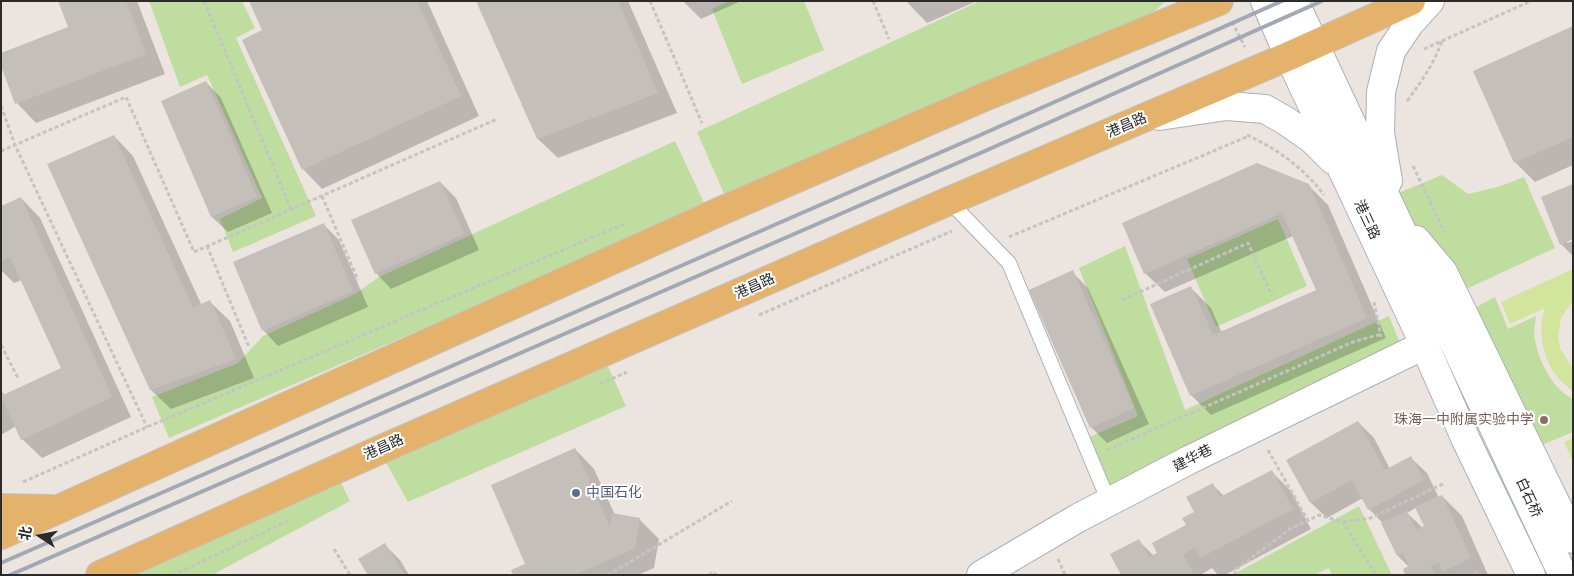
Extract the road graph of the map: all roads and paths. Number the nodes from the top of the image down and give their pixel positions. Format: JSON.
{"nodes":[{"id":1,"x":204,"y":1,"type":"edge"},
{"id":2,"x":650,"y":1,"type":"edge"},
{"id":3,"x":873,"y":1,"type":"edge"},
{"id":4,"x":1219,"y":1,"type":"edge"},
{"id":5,"x":1265,"y":1,"type":"edge"},
{"id":6,"x":1294,"y":1,"type":"edge"},
{"id":7,"x":1411,"y":1,"type":"edge"},
{"id":8,"x":1430,"y":1,"type":"edge"},
{"id":9,"x":1531,"y":1,"type":"edge"},
{"id":10,"x":1189,"y":9,"type":"edge"},
{"id":11,"x":889,"y":39,"type":"dead end"},
{"id":12,"x":1442,"y":41,"type":"dead end"},
{"id":13,"x":1315,"y":44,"type":"junction"},
{"id":14,"x":1289,"y":56,"type":"junction"},
{"id":15,"x":1,"y":106,"type":"edge"},
{"id":16,"x":1279,"y":117,"type":"junction"},
{"id":17,"x":497,"y":119,"type":"dead end"},
{"id":18,"x":1143,"y":119,"type":"junction"},
{"id":19,"x":702,"y":123,"type":"dead end"},
{"id":20,"x":1242,"y":133,"type":"dead end"},
{"id":21,"x":1249,"y":136,"type":"junction"},
{"id":22,"x":15,"y":145,"type":"junction"},
{"id":23,"x":1,"y":151,"type":"edge"},
{"id":24,"x":1343,"y":169,"type":"junction"},
{"id":25,"x":322,"y":196,"type":"junction"},
{"id":26,"x":1326,"y":198,"type":"dead end"},
{"id":27,"x":950,"y":201,"type":"junction"},
{"id":28,"x":291,"y":209,"type":"junction"},
{"id":29,"x":1394,"y":215,"type":"junction"},
{"id":30,"x":971,"y":223,"type":"junction"},
{"id":31,"x":1370,"y":228,"type":"junction"},
{"id":32,"x":1009,"y":237,"type":"dead end"},
{"id":33,"x":207,"y":246,"type":"junction"},
{"id":34,"x":358,"y":280,"type":"dead end"},
{"id":35,"x":1272,"y":296,"type":"dead end"},
{"id":36,"x":1122,"y":300,"type":"dead end"},
{"id":37,"x":1374,"y":300,"type":"dead end"},
{"id":38,"x":756,"y":316,"type":"dead end"},
{"id":39,"x":1381,"y":334,"type":"junction"},
{"id":40,"x":1,"y":345,"type":"edge"},
{"id":41,"x":249,"y":347,"type":"dead end"},
{"id":42,"x":1410,"y":352,"type":"junction"},
{"id":43,"x":1385,"y":365,"type":"junction"},
{"id":44,"x":634,"y":370,"type":"dead end"},
{"id":45,"x":18,"y":378,"type":"dead end"},
{"id":46,"x":599,"y":385,"type":"dead end"},
{"id":47,"x":147,"y":427,"type":"dead end"},
{"id":48,"x":1268,"y":450,"type":"dead end"},
{"id":49,"x":1091,"y":458,"type":"junction"},
{"id":50,"x":1445,"y":483,"type":"dead end"},
{"id":51,"x":732,"y":501,"type":"dead end"},
{"id":52,"x":1109,"y":502,"type":"junction"},
{"id":53,"x":1,"y":508,"type":"edge"},
{"id":54,"x":60,"y":509,"type":"junction"},
{"id":55,"x":299,"y":517,"type":"dead end"},
{"id":56,"x":1308,"y":521,"type":"junction"},
{"id":57,"x":1343,"y":522,"type":"junction"},
{"id":58,"x":1,"y":535,"type":"edge"},
{"id":59,"x":1573,"y":539,"type":"edge"},
{"id":60,"x":334,"y":549,"type":"dead end"},
{"id":61,"x":121,"y":569,"type":"edge"},
{"id":62,"x":100,"y":575,"type":"edge"},
{"id":63,"x":173,"y":575,"type":"edge"},
{"id":64,"x":350,"y":575,"type":"edge"},
{"id":65,"x":608,"y":575,"type":"edge"},
{"id":66,"x":709,"y":575,"type":"edge"},
{"id":67,"x":716,"y":575,"type":"edge"},
{"id":68,"x":981,"y":575,"type":"edge"},
{"id":69,"x":1235,"y":575,"type":"edge"},
{"id":70,"x":1376,"y":575,"type":"edge"},
{"id":71,"x":1512,"y":575,"type":"edge"},
{"id":72,"x":1531,"y":575,"type":"edge"},
{"id":73,"x":1563,"y":575,"type":"edge"}],
"edges":[{"from":1,"to":28,"type":"path"},
{"from":2,"to":19,"type":"path"},
{"from":3,"to":11,"type":"path"},
{"from":4,"to":10,"type":"main road"},
{"from":5,"to":14,"type":"main road","name":"港三路"},
{"from":6,"to":13,"type":"main road","name":"白石桥"},
{"from":7,"to":13,"type":"main road","name":"港昌路"},
{"from":8,"to":29,"type":"main road"},
{"from":9,"to":12,"type":"path"},
{"from":10,"to":54,"type":"main road"},
{"from":13,"to":14,"type":"main road","name":"港昌路"},
{"from":13,"to":29,"type":"main road","name":"白石桥"},
{"from":14,"to":18,"type":"main road","name":"港昌路"},
{"from":14,"to":24,"type":"main road","name":"港三路"},
{"from":15,"to":22,"type":"path"},
{"from":16,"to":18,"type":"main road"},
{"from":16,"to":21,"type":"path"},
{"from":16,"to":24,"type":"main road"},
{"from":17,"to":25,"type":"path"},
{"from":18,"to":27,"type":"main road","name":"港昌路"},
{"from":20,"to":21,"type":"path"},
{"from":21,"to":26,"type":"path"},
{"from":21,"to":32,"type":"path"},
{"from":22,"to":23,"type":"path"},
{"from":22,"to":33,"type":"path"},
{"from":22,"to":47,"type":"path"},
{"from":24,"to":31,"type":"main road","name":"港三路"},
{"from":25,"to":28,"type":"path"},
{"from":25,"to":34,"type":"path"},
{"from":27,"to":30,"type":"lane"},
{"from":27,"to":61,"type":"main road","name":"港昌路"},
{"from":28,"to":33,"type":"path"},
{"from":29,"to":59,"type":"main road"},
{"from":29,"to":73,"type":"main road","name":"白石桥"},
{"from":30,"to":38,"type":"path"},
{"from":30,"to":49,"type":"lane"},
{"from":31,"to":42,"type":"main road"},
{"from":31,"to":72,"type":"main road","name":"港三路"},
{"from":33,"to":41,"type":"path"},
{"from":35,"to":36,"type":"path"},
{"from":37,"to":39,"type":"path"},
{"from":39,"to":43,"type":"path"},
{"from":39,"to":49,"type":"path"},
{"from":40,"to":45,"type":"path"},
{"from":42,"to":43,"type":"main road","name":"建华巷"},
{"from":42,"to":71,"type":"main road"},
{"from":43,"to":52,"type":"main road","name":"建华巷"},
{"from":44,"to":46,"type":"path"},
{"from":48,"to":56,"type":"path"},
{"from":49,"to":52,"type":"lane"},
{"from":50,"to":57,"type":"path"},
{"from":51,"to":65,"type":"path"},
{"from":52,"to":68,"type":"main road","name":"建华巷"},
{"from":53,"to":54,"type":"main road"},
{"from":54,"to":58,"type":"main road"},
{"from":55,"to":63,"type":"path"},
{"from":56,"to":57,"type":"path"},
{"from":56,"to":69,"type":"path"},
{"from":57,"to":70,"type":"path"},
{"from":60,"to":64,"type":"path"},
{"from":61,"to":62,"type":"main road","name":"港昌路"},
{"from":66,"to":67,"type":"path"}]}
